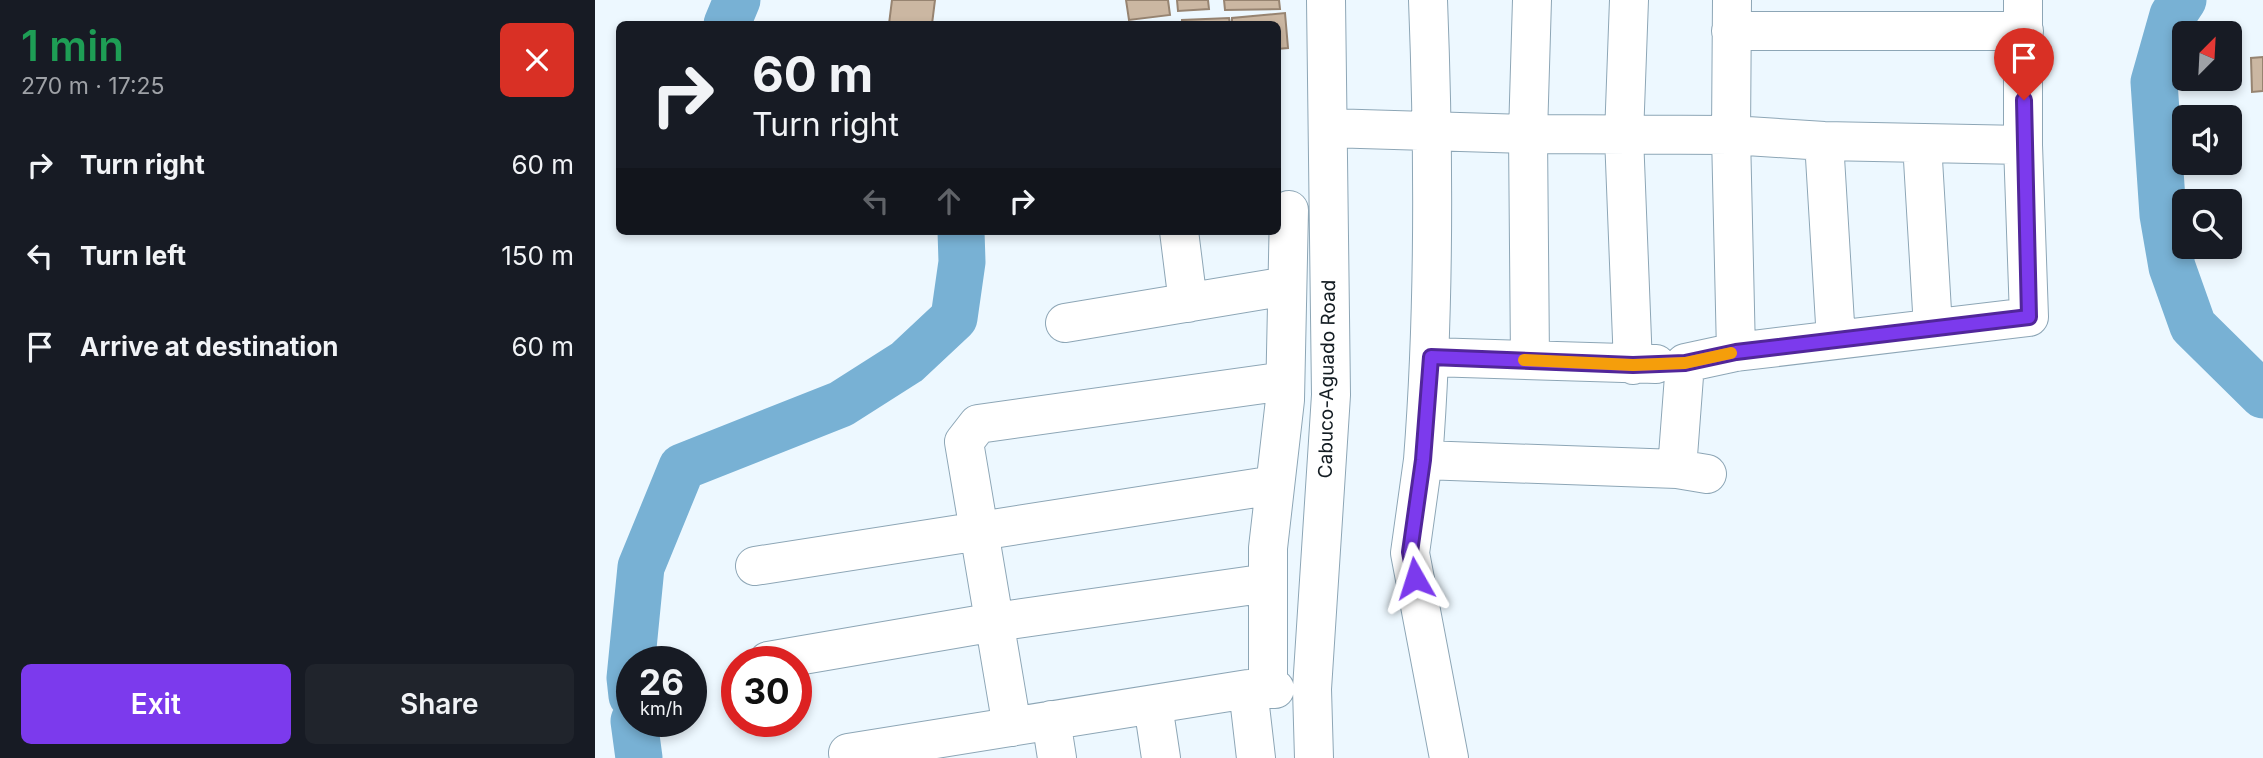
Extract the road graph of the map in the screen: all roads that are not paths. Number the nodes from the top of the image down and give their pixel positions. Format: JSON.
{"nodes":[{"id":1,"x":1326,"y":0,"type":"edge"},
{"id":2,"x":1428,"y":0,"type":"edge"},
{"id":3,"x":1532,"y":0,"type":"edge"},
{"id":4,"x":1629,"y":0,"type":"edge"},
{"id":5,"x":1732,"y":15,"type":"edge"},
{"id":6,"x":2023,"y":16,"type":"edge"},
{"id":7,"x":1328,"y":128,"type":"junction"},
{"id":8,"x":1433,"y":132,"type":"junction"},
{"id":9,"x":1528,"y":134,"type":"junction"},
{"id":10,"x":1731,"y":135,"type":"junction"},
{"id":11,"x":1624,"y":136,"type":"junction"},
{"id":12,"x":1824,"y":141,"type":"junction"},
{"id":13,"x":1922,"y":143,"type":"junction"},
{"id":14,"x":2023,"y":145,"type":"junction"},
{"id":15,"x":1289,"y":211,"type":"dead end"},
{"id":16,"x":1180,"y":235,"type":"edge"},
{"id":17,"x":1287,"y":286,"type":"junction"},
{"id":18,"x":1188,"y":303,"type":"junction"},
{"id":19,"x":1065,"y":323,"type":"dead end"},
{"id":20,"x":1933,"y":328,"type":"junction"},
{"id":21,"x":1836,"y":340,"type":"junction"},
{"id":22,"x":1736,"y":352,"type":"junction"},
{"id":23,"x":1431,"y":357,"type":"junction"},
{"id":24,"x":1530,"y":360,"type":"junction"},
{"id":25,"x":1685,"y":363,"type":"junction"},
{"id":26,"x":1633,"y":365,"type":"junction"},
{"id":27,"x":1285,"y":381,"type":"junction"},
{"id":28,"x":1423,"y":460,"type":"junction"},
{"id":29,"x":1275,"y":485,"type":"junction"},
{"id":30,"x":979,"y":531,"type":"junction"},
{"id":31,"x":755,"y":566,"type":"dead end"},
{"id":32,"x":1268,"y":583,"type":"junction"},
{"id":33,"x":995,"y":622,"type":"junction"},
{"id":34,"x":812,"y":653,"type":"edge"},
{"id":35,"x":1258,"y":689,"type":"junction"},
{"id":36,"x":1313,"y":689,"type":"junction"},
{"id":37,"x":1153,"y":705,"type":"junction"},
{"id":38,"x":1051,"y":720,"type":"junction"},
{"id":39,"x":1012,"y":727,"type":"junction"},
{"id":40,"x":848,"y":753,"type":"dead end"},
{"id":41,"x":1057,"y":758,"type":"edge"},
{"id":42,"x":1161,"y":758,"type":"edge"},
{"id":43,"x":1256,"y":758,"type":"edge"},
{"id":44,"x":1314,"y":758,"type":"edge"},
{"id":45,"x":1450,"y":758,"type":"edge"}],
"edges":[{"from":1,"to":7,"type":"street","name":"Cabuco-Aguado Road"},
{"from":2,"to":8,"type":"street"},
{"from":3,"to":9,"type":"street"},
{"from":4,"to":11,"type":"street"},
{"from":5,"to":6,"type":"street"},
{"from":5,"to":10,"type":"street"},
{"from":6,"to":14,"type":"street"},
{"from":7,"to":8,"type":"street"},
{"from":7,"to":36,"type":"street","name":"Cabuco-Aguado Road"},
{"from":8,"to":9,"type":"street"},
{"from":8,"to":23,"type":"street"},
{"from":9,"to":11,"type":"street"},
{"from":9,"to":24,"type":"street"},
{"from":10,"to":11,"type":"street"},
{"from":10,"to":12,"type":"street"},
{"from":10,"to":22,"type":"street"},
{"from":11,"to":26,"type":"street"},
{"from":12,"to":13,"type":"street"},
{"from":12,"to":21,"type":"street"},
{"from":13,"to":14,"type":"street"},
{"from":13,"to":20,"type":"street"},
{"from":14,"to":20,"type":"street"},
{"from":15,"to":17,"type":"street"},
{"from":16,"to":18,"type":"street"},
{"from":17,"to":18,"type":"street"},
{"from":17,"to":27,"type":"street"},
{"from":18,"to":19,"type":"street"},
{"from":20,"to":21,"type":"street"},
{"from":21,"to":22,"type":"street"},
{"from":22,"to":25,"type":"street"},
{"from":23,"to":24,"type":"street"},
{"from":23,"to":28,"type":"street"},
{"from":24,"to":26,"type":"street"},
{"from":25,"to":26,"type":"street"},
{"from":25,"to":28,"type":"street"},
{"from":27,"to":29,"type":"street"},
{"from":27,"to":30,"type":"street"},
{"from":28,"to":45,"type":"street"},
{"from":29,"to":30,"type":"street"},
{"from":29,"to":32,"type":"street"},
{"from":30,"to":31,"type":"street"},
{"from":30,"to":33,"type":"street"},
{"from":32,"to":33,"type":"street"},
{"from":32,"to":35,"type":"street"},
{"from":33,"to":34,"type":"street"},
{"from":33,"to":39,"type":"street"},
{"from":35,"to":36,"type":"street"},
{"from":35,"to":37,"type":"street"},
{"from":35,"to":43,"type":"street"},
{"from":36,"to":44,"type":"street","name":"Cabuco-Aguado Road"},
{"from":37,"to":38,"type":"street"},
{"from":37,"to":42,"type":"street"},
{"from":38,"to":39,"type":"street"},
{"from":38,"to":41,"type":"street"},
{"from":39,"to":40,"type":"street"}]}
